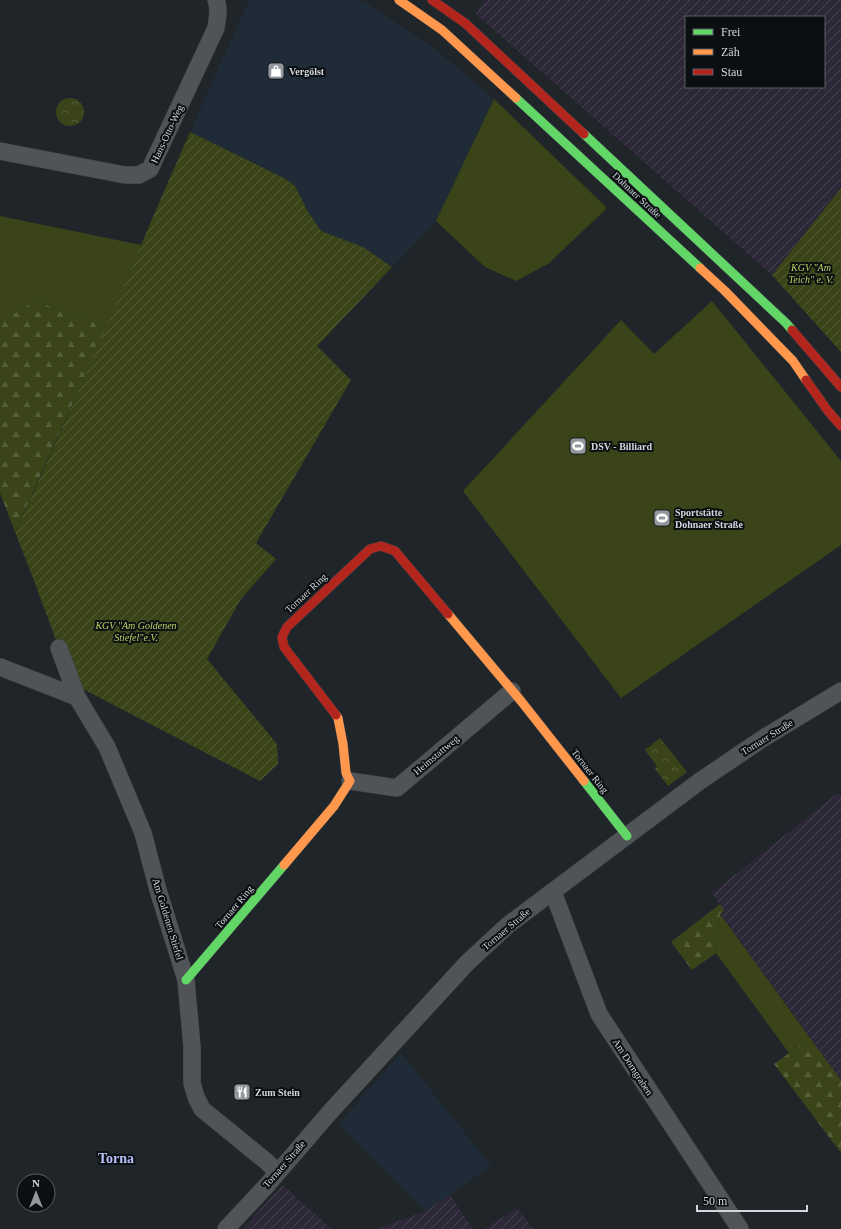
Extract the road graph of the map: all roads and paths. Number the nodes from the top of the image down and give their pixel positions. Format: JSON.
{"nodes":[{"id":1,"x":216,"y":0,"type":"edge"},
{"id":2,"x":399,"y":0,"type":"edge"},
{"id":3,"x":432,"y":0,"type":"edge"},
{"id":4,"x":0,"y":151,"type":"edge"},
{"id":5,"x":841,"y":387,"type":"edge"},
{"id":6,"x":841,"y":426,"type":"edge"},
{"id":7,"x":59,"y":648,"type":"dead end"},
{"id":8,"x":0,"y":668,"type":"edge"},
{"id":9,"x":512,"y":691,"type":"junction"},
{"id":10,"x":841,"y":691,"type":"edge"},
{"id":11,"x":77,"y":698,"type":"junction"},
{"id":12,"x":350,"y":781,"type":"junction"},
{"id":13,"x":627,"y":836,"type":"junction"},
{"id":14,"x":553,"y":892,"type":"junction"},
{"id":15,"x":186,"y":980,"type":"junction"},
{"id":16,"x":277,"y":1172,"type":"junction"},
{"id":17,"x":226,"y":1229,"type":"edge"},
{"id":18,"x":740,"y":1229,"type":"edge"}],
"edges":[{"from":1,"to":4,"type":"street","name":"Hans-Otto-Weg"},
{"from":2,"to":6,"type":"main road","name":"Dohnaer Straße"},
{"from":3,"to":5,"type":"main road","name":"Dohnaer Straße"},
{"from":7,"to":11,"type":"street","name":"Am Goldenen Stiefel"},
{"from":8,"to":11,"type":"street"},
{"from":9,"to":12,"type":"street","name":"Heimstattweg"},
{"from":9,"to":12,"type":"main road","name":"Tornaer Ring"},
{"from":9,"to":13,"type":"main road","name":"Tornaer Ring"},
{"from":10,"to":13,"type":"street","name":"Tornaer Straße"},
{"from":11,"to":15,"type":"street","name":"Am Goldenen Stiefel"},
{"from":12,"to":15,"type":"main road","name":"Tornaer Ring"},
{"from":13,"to":14,"type":"street","name":"Tornaer Straße"},
{"from":14,"to":16,"type":"street","name":"Tornaer Straße"},
{"from":14,"to":18,"type":"street","name":"Am Dorngraben"},
{"from":15,"to":16,"type":"street","name":"Am Goldenen Stiefel"},
{"from":16,"to":17,"type":"street","name":"Tornaer Straße"}]}
